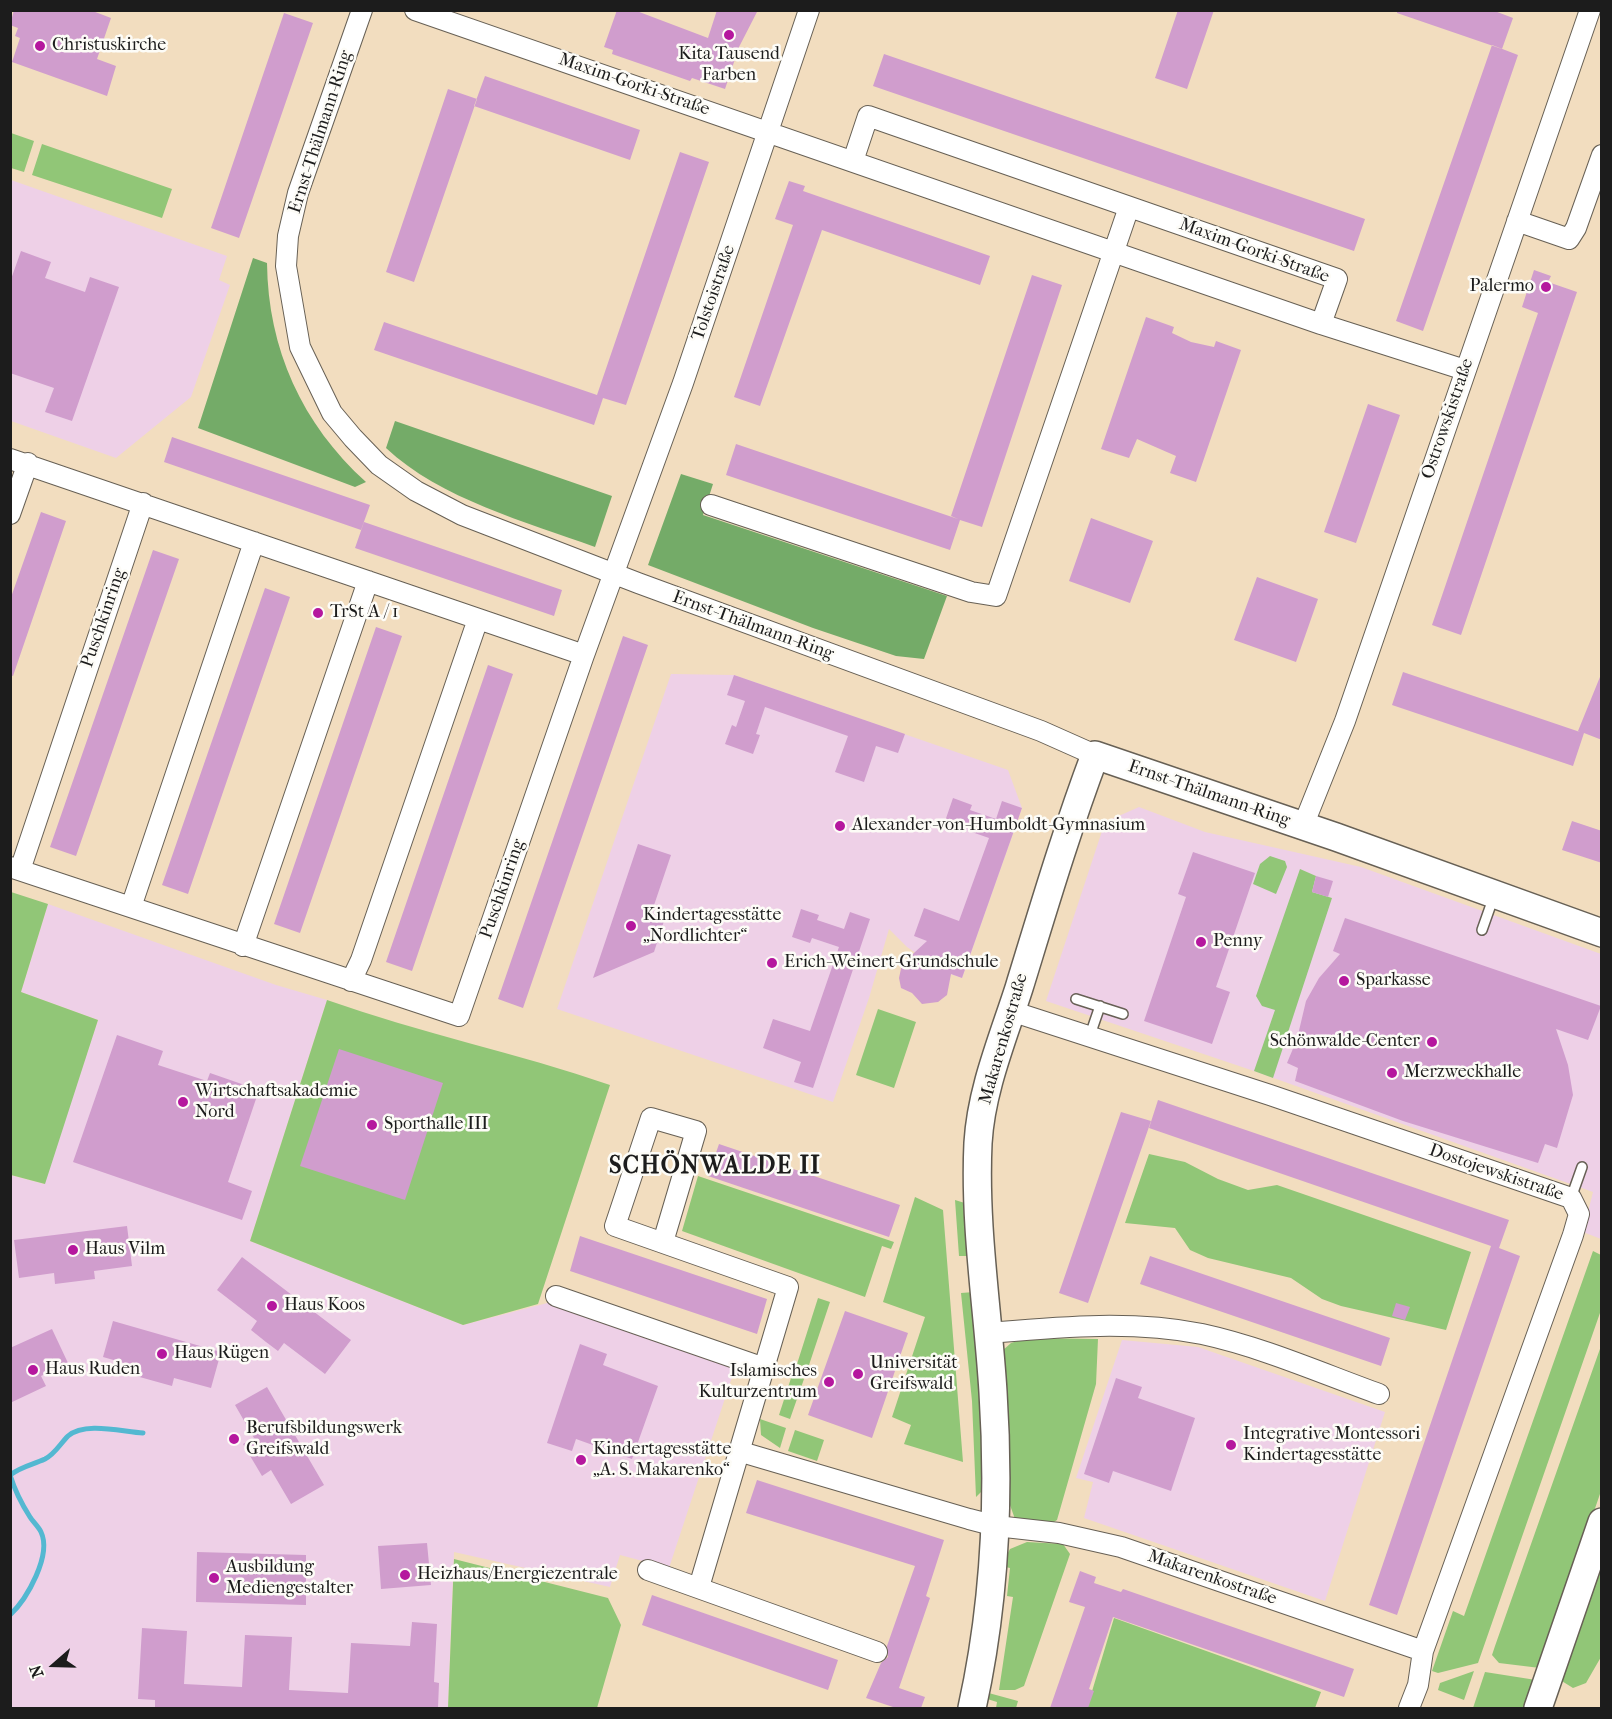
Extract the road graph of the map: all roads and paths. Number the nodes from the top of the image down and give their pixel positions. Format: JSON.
{"nodes":[{"id":1,"x":362,"y":10,"type":"edge"},
{"id":2,"x":809,"y":10,"type":"edge"},
{"id":3,"x":1590,"y":10,"type":"edge"},
{"id":4,"x":427,"y":12,"type":"edge"},
{"id":5,"x":768,"y":132,"type":"junction"},
{"id":6,"x":1602,"y":155,"type":"edge"},
{"id":7,"x":853,"y":161,"type":"junction"},
{"id":8,"x":1129,"y":207,"type":"junction"},
{"id":9,"x":1517,"y":221,"type":"junction"},
{"id":10,"x":1113,"y":250,"type":"junction"},
{"id":11,"x":1321,"y":324,"type":"junction"},
{"id":12,"x":1465,"y":370,"type":"junction"},
{"id":13,"x":19,"y":461,"type":"edge"},
{"id":14,"x":143,"y":503,"type":"junction"},
{"id":15,"x":711,"y":505,"type":"dead end"},
{"id":16,"x":10,"y":514,"type":"edge"},
{"id":17,"x":254,"y":542,"type":"junction"},
{"id":18,"x":614,"y":574,"type":"junction"},
{"id":19,"x":368,"y":581,"type":"junction"},
{"id":20,"x":478,"y":619,"type":"junction"},
{"id":21,"x":584,"y":655,"type":"junction"},
{"id":22,"x":1095,"y":755,"type":"junction"},
{"id":23,"x":1303,"y":826,"type":"junction"},
{"id":24,"x":15,"y":868,"type":"edge"},
{"id":25,"x":1494,"y":896,"type":"junction"},
{"id":26,"x":131,"y":907,"type":"junction"},
{"id":27,"x":1482,"y":930,"type":"dead end"},
{"id":28,"x":1602,"y":933,"type":"edge"},
{"id":29,"x":243,"y":946,"type":"junction"},
{"id":30,"x":351,"y":981,"type":"junction"},
{"id":31,"x":1076,"y":999,"type":"dead end"},
{"id":32,"x":1100,"y":1006,"type":"junction"},
{"id":33,"x":1011,"y":1011,"type":"junction"},
{"id":34,"x":1123,"y":1014,"type":"dead end"},
{"id":35,"x":1089,"y":1038,"type":"junction"},
{"id":36,"x":1582,"y":1167,"type":"dead end"},
{"id":37,"x":1570,"y":1198,"type":"junction"},
{"id":38,"x":663,"y":1242,"type":"junction"},
{"id":39,"x":556,"y":1296,"type":"dead end"},
{"id":40,"x":988,"y":1333,"type":"junction"},
{"id":41,"x":764,"y":1368,"type":"junction"},
{"id":42,"x":1379,"y":1394,"type":"dead end"},
{"id":43,"x":738,"y":1450,"type":"junction"},
{"id":44,"x":1602,"y":1522,"type":"edge"},
{"id":45,"x":996,"y":1526,"type":"junction"},
{"id":46,"x":648,"y":1570,"type":"dead end"},
{"id":47,"x":699,"y":1587,"type":"junction"},
{"id":48,"x":1423,"y":1651,"type":"junction"},
{"id":49,"x":877,"y":1652,"type":"dead end"},
{"id":50,"x":972,"y":1708,"type":"edge"},
{"id":51,"x":1410,"y":1708,"type":"edge"},
{"id":52,"x":1538,"y":1708,"type":"edge"}],
"edges":[{"from":1,"to":18,"type":"street","name":"Ernst-Thälmann-Ring"},
{"from":2,"to":5,"type":"street","name":"Tolstoistraße"},
{"from":3,"to":9,"type":"street","name":"Ostrowskistraße"},
{"from":4,"to":5,"type":"street","name":"Maxim-Gorki-Straße"},
{"from":5,"to":7,"type":"street","name":"Maxim-Gorki-Straße"},
{"from":5,"to":18,"type":"street","name":"Tolstoistraße"},
{"from":6,"to":9,"type":"street"},
{"from":7,"to":8,"type":"street","name":"Maxim-Gorki-Straße"},
{"from":7,"to":10,"type":"street","name":"Maxim-Gorki-Straße"},
{"from":8,"to":10,"type":"street"},
{"from":8,"to":11,"type":"street","name":"Maxim-Gorki-Straße"},
{"from":9,"to":12,"type":"street","name":"Ostrowskistraße"},
{"from":10,"to":11,"type":"street","name":"Maxim-Gorki-Straße"},
{"from":10,"to":15,"type":"street"},
{"from":11,"to":12,"type":"street","name":"Maxim-Gorki-Straße"},
{"from":12,"to":23,"type":"street","name":"Ostrowskistraße"},
{"from":13,"to":14,"type":"street"},
{"from":13,"to":16,"type":"street"},
{"from":14,"to":17,"type":"street"},
{"from":14,"to":24,"type":"street","name":"Puschkinring"},
{"from":17,"to":19,"type":"street"},
{"from":17,"to":26,"type":"street"},
{"from":18,"to":21,"type":"street","name":"Puschkinring"},
{"from":18,"to":22,"type":"street","name":"Ernst-Thälmann-Ring"},
{"from":19,"to":20,"type":"street"},
{"from":19,"to":29,"type":"street"},
{"from":20,"to":21,"type":"street"},
{"from":20,"to":30,"type":"street"},
{"from":21,"to":30,"type":"street","name":"Puschkinring"},
{"from":22,"to":23,"type":"street","name":"Ernst-Thälmann-Ring"},
{"from":22,"to":33,"type":"street","name":"Makarenkostraße"},
{"from":23,"to":25,"type":"street","name":"Ernst-Thälmann-Ring"},
{"from":24,"to":26,"type":"street","name":"Puschkinring"},
{"from":25,"to":27,"type":"lane"},
{"from":25,"to":28,"type":"street","name":"Ernst-Thälmann-Ring"},
{"from":26,"to":29,"type":"street","name":"Puschkinring"},
{"from":29,"to":30,"type":"street","name":"Puschkinring"},
{"from":31,"to":32,"type":"lane"},
{"from":32,"to":34,"type":"lane"},
{"from":32,"to":35,"type":"lane"},
{"from":33,"to":35,"type":"street","name":"Dostojewskistraße"},
{"from":33,"to":40,"type":"street","name":"Makarenkostraße"},
{"from":35,"to":37,"type":"street","name":"Dostojewskistraße"},
{"from":36,"to":37,"type":"lane"},
{"from":37,"to":48,"type":"street","name":"Dostojewskistraße"},
{"from":38,"to":38,"type":"street"},
{"from":38,"to":41,"type":"street"},
{"from":39,"to":41,"type":"street"},
{"from":40,"to":42,"type":"street"},
{"from":40,"to":45,"type":"street","name":"Makarenkostraße"},
{"from":41,"to":43,"type":"street"},
{"from":43,"to":45,"type":"street","name":"Makarenkostraße"},
{"from":43,"to":47,"type":"street"},
{"from":44,"to":52,"type":"street"},
{"from":45,"to":48,"type":"street","name":"Makarenkostraße"},
{"from":45,"to":50,"type":"street","name":"Makarenkostraße"},
{"from":46,"to":47,"type":"street"},
{"from":47,"to":49,"type":"street"},
{"from":48,"to":51,"type":"street","name":"Dostojewskistraße"}]}
